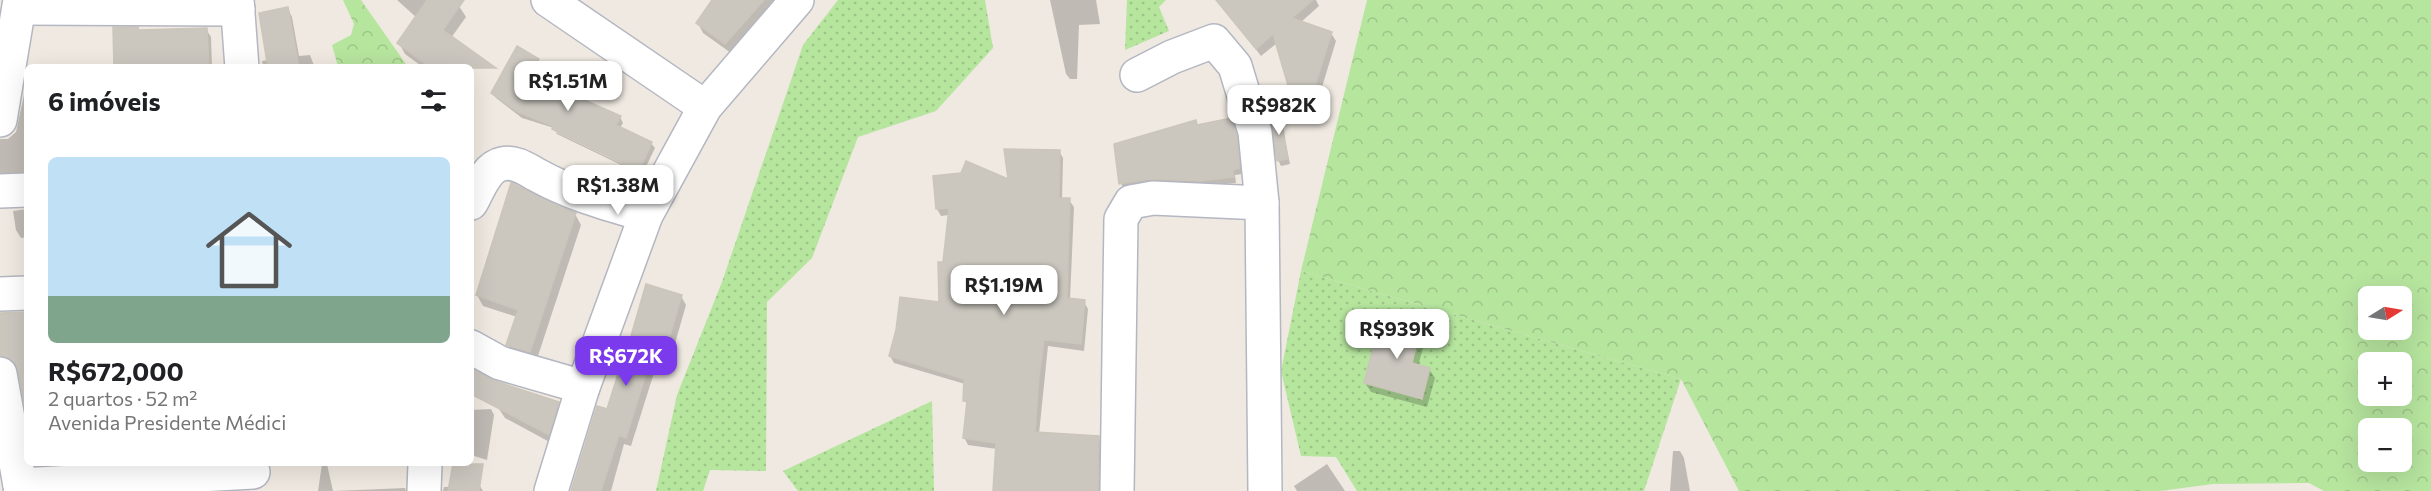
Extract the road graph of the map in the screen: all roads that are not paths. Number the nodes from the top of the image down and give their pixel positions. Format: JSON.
{"nodes":[{"id":1,"x":548,"y":0,"type":"edge"},
{"id":2,"x":797,"y":0,"type":"edge"},
{"id":3,"x":19,"y":4,"type":"edge"},
{"id":4,"x":238,"y":4,"type":"edge"},
{"id":5,"x":242,"y":64,"type":"edge"},
{"id":6,"x":1137,"y":75,"type":"dead end"},
{"id":7,"x":705,"y":107,"type":"junction"},
{"id":8,"x":0,"y":120,"type":"edge"},
{"id":9,"x":24,"y":190,"type":"edge"},
{"id":10,"x":0,"y":191,"type":"edge"},
{"id":11,"x":474,"y":198,"type":"edge"},
{"id":12,"x":1262,"y":203,"type":"junction"},
{"id":13,"x":646,"y":215,"type":"junction"},
{"id":14,"x":24,"y":293,"type":"edge"},
{"id":15,"x":0,"y":294,"type":"edge"},
{"id":16,"x":474,"y":349,"type":"edge"},
{"id":17,"x":0,"y":374,"type":"edge"},
{"id":18,"x":583,"y":387,"type":"junction"},
{"id":19,"x":425,"y":466,"type":"edge"},
{"id":20,"x":253,"y":475,"type":"edge"},
{"id":21,"x":21,"y":488,"type":"edge"},
{"id":22,"x":424,"y":491,"type":"edge"},
{"id":23,"x":550,"y":491,"type":"edge"},
{"id":24,"x":1118,"y":491,"type":"edge"},
{"id":25,"x":1265,"y":491,"type":"edge"}],
"edges":[{"from":1,"to":7,"type":"street"},
{"from":2,"to":7,"type":"street"},
{"from":3,"to":4,"type":"street"},
{"from":3,"to":8,"type":"street"},
{"from":4,"to":5,"type":"street"},
{"from":6,"to":12,"type":"street"},
{"from":7,"to":13,"type":"street"},
{"from":9,"to":10,"type":"street"},
{"from":11,"to":13,"type":"street"},
{"from":12,"to":24,"type":"street"},
{"from":12,"to":25,"type":"street"},
{"from":13,"to":18,"type":"street"},
{"from":14,"to":15,"type":"street"},
{"from":16,"to":18,"type":"street"},
{"from":17,"to":21,"type":"street"},
{"from":18,"to":23,"type":"street"},
{"from":19,"to":22,"type":"street"},
{"from":20,"to":21,"type":"street"}]}
